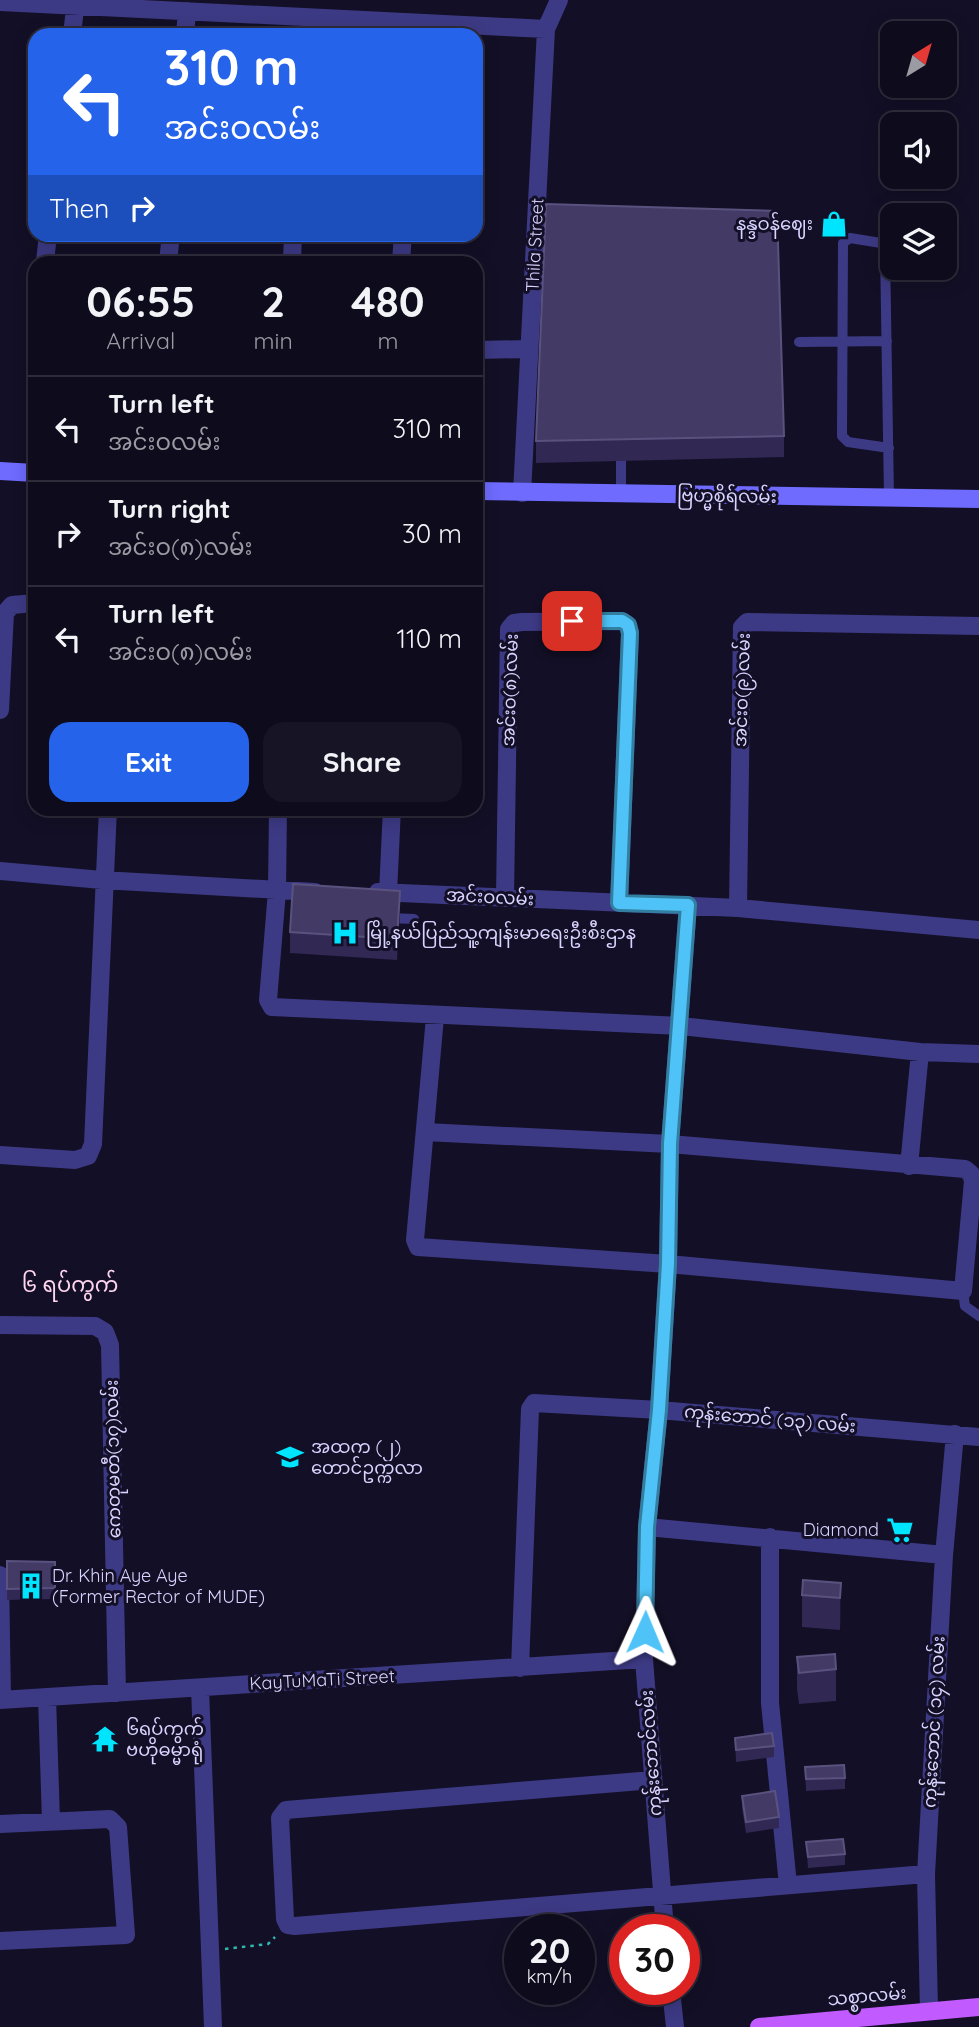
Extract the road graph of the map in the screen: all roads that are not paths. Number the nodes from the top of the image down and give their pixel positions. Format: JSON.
{"nodes":[{"id":1,"x":559,"y":0,"type":"edge"},
{"id":2,"x":0,"y":2,"type":"edge"},
{"id":3,"x":76,"y":2,"type":"edge"},
{"id":4,"x":188,"y":6,"type":"edge"},
{"id":5,"x":297,"y":26,"type":"edge"},
{"id":6,"x":73,"y":28,"type":"edge"},
{"id":7,"x":186,"y":28,"type":"edge"},
{"id":8,"x":378,"y":28,"type":"edge"},
{"id":9,"x":483,"y":29,"type":"edge"},
{"id":10,"x":546,"y":29,"type":"junction"},
{"id":11,"x":843,"y":341,"type":"junction"},
{"id":12,"x":887,"y":341,"type":"junction"},
{"id":13,"x":799,"y":342,"type":"dead end"},
{"id":14,"x":483,"y":351,"type":"edge"},
{"id":15,"x":533,"y":354,"type":"junction"},
{"id":16,"x":620,"y":439,"type":"edge"},
{"id":17,"x":889,"y":448,"type":"junction"},
{"id":18,"x":0,"y":471,"type":"edge"},
{"id":19,"x":28,"y":473,"type":"edge"},
{"id":20,"x":483,"y":491,"type":"edge"},
{"id":21,"x":522,"y":493,"type":"junction"},
{"id":22,"x":621,"y":494,"type":"junction"},
{"id":23,"x":889,"y":498,"type":"junction"},
{"id":24,"x":979,"y":499,"type":"edge"},
{"id":25,"x":28,"y":604,"type":"edge"},
{"id":26,"x":979,"y":626,"type":"edge"},
{"id":27,"x":0,"y":710,"type":"edge"},
{"id":28,"x":107,"y":816,"type":"edge"},
{"id":29,"x":278,"y":816,"type":"edge"},
{"id":30,"x":392,"y":816,"type":"edge"},
{"id":31,"x":0,"y":871,"type":"edge"},
{"id":32,"x":102,"y":880,"type":"junction"},
{"id":33,"x":277,"y":891,"type":"junction"},
{"id":34,"x":338,"y":892,"type":"edge"},
{"id":35,"x":365,"y":892,"type":"edge"},
{"id":36,"x":388,"y":893,"type":"junction"},
{"id":37,"x":505,"y":898,"type":"junction"},
{"id":38,"x":619,"y":903,"type":"junction"},
{"id":39,"x":688,"y":905,"type":"junction"},
{"id":40,"x":737,"y":908,"type":"junction"},
{"id":41,"x":376,"y":917,"type":"edge"},
{"id":42,"x":414,"y":919,"type":"dead end"},
{"id":43,"x":979,"y":930,"type":"edge"},
{"id":44,"x":435,"y":1017,"type":"junction"},
{"id":45,"x":681,"y":1026,"type":"junction"},
{"id":46,"x":920,"y":1052,"type":"junction"},
{"id":47,"x":979,"y":1054,"type":"edge"},
{"id":48,"x":425,"y":1132,"type":"junction"},
{"id":49,"x":670,"y":1144,"type":"junction"},
{"id":50,"x":0,"y":1155,"type":"edge"},
{"id":51,"x":909,"y":1166,"type":"junction"},
{"id":52,"x":668,"y":1264,"type":"junction"},
{"id":53,"x":963,"y":1290,"type":"junction"},
{"id":54,"x":979,"y":1316,"type":"edge"},
{"id":55,"x":0,"y":1325,"type":"edge"},
{"id":56,"x":659,"y":1410,"type":"junction"},
{"id":57,"x":955,"y":1434,"type":"junction"},
{"id":58,"x":979,"y":1437,"type":"edge"},
{"id":59,"x":647,"y":1527,"type":"junction"},
{"id":60,"x":769,"y":1537,"type":"junction"},
{"id":61,"x":944,"y":1555,"type":"junction"},
{"id":62,"x":0,"y":1575,"type":"edge"},
{"id":63,"x":644,"y":1659,"type":"junction"},
{"id":64,"x":520,"y":1668,"type":"junction"},
{"id":65,"x":200,"y":1688,"type":"junction"},
{"id":66,"x":117,"y":1693,"type":"junction"},
{"id":67,"x":47,"y":1697,"type":"junction"},
{"id":68,"x":1,"y":1700,"type":"edge"},
{"id":69,"x":653,"y":1780,"type":"junction"},
{"id":70,"x":51,"y":1821,"type":"junction"},
{"id":71,"x":0,"y":1824,"type":"edge"},
{"id":72,"x":926,"y":1874,"type":"junction"},
{"id":73,"x":788,"y":1885,"type":"junction"},
{"id":74,"x":661,"y":1894,"type":"junction"},
{"id":75,"x":663,"y":1914,"type":"edge"},
{"id":76,"x":0,"y":1941,"type":"edge"},
{"id":77,"x":673,"y":2005,"type":"edge"},
{"id":78,"x":979,"y":2007,"type":"edge"},
{"id":79,"x":929,"y":2011,"type":"junction"},
{"id":80,"x":213,"y":2027,"type":"edge"},
{"id":81,"x":675,"y":2027,"type":"edge"},
{"id":82,"x":760,"y":2027,"type":"edge"}],
"edges":[{"from":1,"to":10,"type":"street","name":"Thila Street"},
{"from":2,"to":3,"type":"street"},
{"from":3,"to":4,"type":"street"},
{"from":3,"to":6,"type":"street"},
{"from":4,"to":5,"type":"street"},
{"from":4,"to":7,"type":"street"},
{"from":5,"to":8,"type":"street"},
{"from":9,"to":10,"type":"street"},
{"from":10,"to":15,"type":"street","name":"Thila Street"},
{"from":11,"to":12,"type":"lane"},
{"from":11,"to":12,"type":"lane"},
{"from":11,"to":13,"type":"lane"},
{"from":11,"to":17,"type":"lane"},
{"from":12,"to":17,"type":"lane"},
{"from":14,"to":15,"type":"street"},
{"from":15,"to":21,"type":"street","name":"Thila Street"},
{"from":16,"to":22,"type":"lane"},
{"from":17,"to":23,"type":"lane"},
{"from":18,"to":19,"type":"main road"},
{"from":20,"to":21,"type":"main road","name":"ဗြဟ္မစိုရ်လမ်း"},
{"from":21,"to":22,"type":"main road","name":"ဗြဟ္မစိုရ်လမ်း"},
{"from":22,"to":23,"type":"main road","name":"ဗြဟ္မစိုရ်လမ်း"},
{"from":23,"to":24,"type":"main road","name":"ဗြဟ္မစိုရ်လမ်း"},
{"from":25,"to":27,"type":"street"},
{"from":26,"to":40,"type":"street","name":"အင်းဝ(၉)လမ်း"},
{"from":28,"to":32,"type":"street"},
{"from":29,"to":33,"type":"street"},
{"from":30,"to":36,"type":"street"},
{"from":31,"to":32,"type":"street"},
{"from":32,"to":33,"type":"street"},
{"from":32,"to":50,"type":"street"},
{"from":33,"to":34,"type":"street"},
{"from":33,"to":44,"type":"street"},
{"from":35,"to":36,"type":"street","name":"အင်းဝလမ်း"},
{"from":36,"to":37,"type":"street","name":"အင်းဝလမ်း"},
{"from":37,"to":38,"type":"street","name":"အင်းဝလမ်း"},
{"from":37,"to":38,"type":"street","name":"အင်းဝ(၈)လမ်း"},
{"from":38,"to":39,"type":"street","name":"အင်းဝလမ်း"},
{"from":39,"to":40,"type":"street","name":"အင်းဝလမ်း"},
{"from":39,"to":45,"type":"street","name":"ကုန်းဘောင်လမ်း"},
{"from":40,"to":43,"type":"street","name":"အင်းဝလမ်း"},
{"from":41,"to":42,"type":"lane"},
{"from":44,"to":45,"type":"street"},
{"from":44,"to":48,"type":"street"},
{"from":45,"to":46,"type":"street"},
{"from":45,"to":49,"type":"street","name":"ကုန်းဘောင်လမ်း"},
{"from":46,"to":47,"type":"street"},
{"from":46,"to":51,"type":"street"},
{"from":48,"to":49,"type":"street"},
{"from":48,"to":52,"type":"street"},
{"from":49,"to":51,"type":"street"},
{"from":49,"to":52,"type":"street","name":"ကုန်းဘောင်လမ်း"},
{"from":51,"to":53,"type":"street"},
{"from":52,"to":53,"type":"street"},
{"from":52,"to":56,"type":"street","name":"ကုန်းဘောင်လမ်း"},
{"from":53,"to":54,"type":"lane"},
{"from":55,"to":66,"type":"street","name":"ကေတုမတီ(၁၇)လမ်း"},
{"from":56,"to":57,"type":"street","name":"ကုန်းဘောင် (၁၃) လမ်း"},
{"from":56,"to":59,"type":"street","name":"ကုန်းဘောင်လမ်း"},
{"from":56,"to":64,"type":"street","name":"ကုန်းဘောင် (၁၃) လမ်း"},
{"from":57,"to":58,"type":"street","name":"ကုန်းဘောင် (၁၃) လမ်း"},
{"from":57,"to":61,"type":"street","name":"ကုန်းဘောင် (၁၄) လမ်း"},
{"from":59,"to":60,"type":"street"},
{"from":59,"to":63,"type":"street","name":"ကုန်းဘောင်လမ်း"},
{"from":60,"to":61,"type":"street"},
{"from":60,"to":73,"type":"street"},
{"from":61,"to":72,"type":"street","name":"ကုန်းဘောင် (၁၄) လမ်း"},
{"from":62,"to":68,"type":"street"},
{"from":63,"to":64,"type":"street","name":"KayTuMaTi Street"},
{"from":63,"to":69,"type":"street","name":"ကုန်းဘောင်လမ်း"},
{"from":64,"to":65,"type":"street","name":"KayTuMaTi Street"},
{"from":65,"to":66,"type":"street","name":"KayTuMaTi Street"},
{"from":65,"to":80,"type":"street"},
{"from":66,"to":67,"type":"street","name":"KayTuMaTi Street"},
{"from":67,"to":68,"type":"street","name":"KayTuMaTi Street"},
{"from":67,"to":70,"type":"street"},
{"from":69,"to":74,"type":"street","name":"ကုန်းဘောင်လမ်း"},
{"from":69,"to":74,"type":"street"},
{"from":70,"to":71,"type":"street"},
{"from":70,"to":76,"type":"street"},
{"from":72,"to":73,"type":"street"},
{"from":72,"to":79,"type":"street","name":"ကုန်းဘောင် (၁၄) လမ်း"},
{"from":73,"to":74,"type":"street"},
{"from":74,"to":75,"type":"street","name":"ကုန်းဘောင်လမ်း"},
{"from":77,"to":81,"type":"street"},
{"from":78,"to":79,"type":"main road","name":"သစ္စာလမ်း"},
{"from":79,"to":82,"type":"main road","name":"သစ္စာလမ်း"}]}
